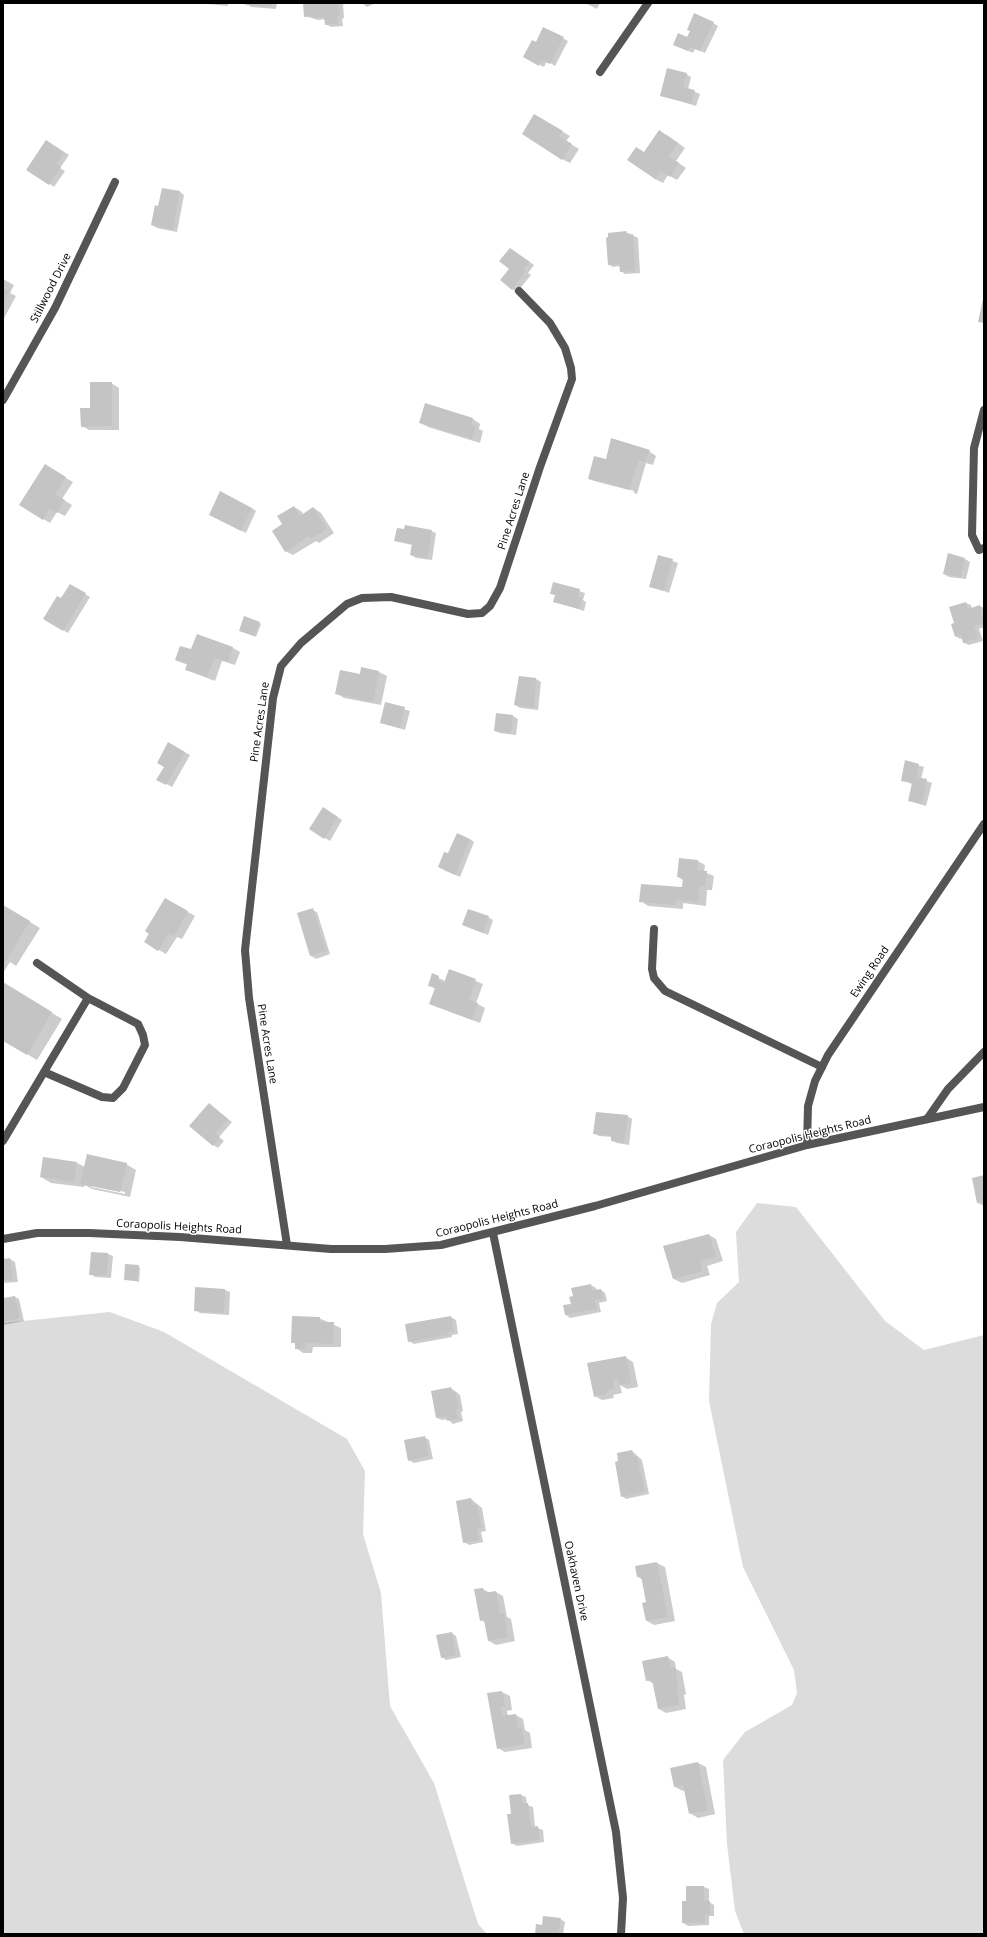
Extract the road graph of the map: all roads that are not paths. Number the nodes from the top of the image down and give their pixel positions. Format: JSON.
{"nodes":[{"id":1,"x":648,"y":3,"type":"edge"},
{"id":2,"x":600,"y":72,"type":"dead end"},
{"id":3,"x":114,"y":182,"type":"dead end"},
{"id":4,"x":519,"y":291,"type":"dead end"},
{"id":5,"x":3,"y":400,"type":"edge"},
{"id":6,"x":984,"y":410,"type":"edge"},
{"id":7,"x":984,"y":548,"type":"edge"},
{"id":8,"x":984,"y":824,"type":"edge"},
{"id":9,"x":654,"y":929,"type":"dead end"},
{"id":10,"x":37,"y":963,"type":"dead end"},
{"id":11,"x":88,"y":998,"type":"junction"},
{"id":12,"x":984,"y":1052,"type":"edge"},
{"id":13,"x":822,"y":1067,"type":"junction"},
{"id":14,"x":44,"y":1072,"type":"junction"},
{"id":15,"x":984,"y":1107,"type":"edge"},
{"id":16,"x":927,"y":1119,"type":"junction"},
{"id":17,"x":3,"y":1141,"type":"edge"},
{"id":18,"x":807,"y":1145,"type":"junction"},
{"id":19,"x":493,"y":1233,"type":"junction"},
{"id":20,"x":3,"y":1239,"type":"edge"},
{"id":21,"x":287,"y":1245,"type":"junction"},
{"id":22,"x":622,"y":1934,"type":"edge"}],
"edges":[{"from":1,"to":2,"type":"street"},
{"from":3,"to":5,"type":"street","name":"Stillwood Drive"},
{"from":4,"to":21,"type":"street","name":"Pine Acres Lane"},
{"from":6,"to":7,"type":"street"},
{"from":8,"to":13,"type":"street","name":"Ewing Road"},
{"from":9,"to":13,"type":"street"},
{"from":10,"to":11,"type":"street"},
{"from":11,"to":14,"type":"street"},
{"from":11,"to":14,"type":"street"},
{"from":12,"to":16,"type":"street"},
{"from":13,"to":18,"type":"street","name":"Ewing Road"},
{"from":14,"to":17,"type":"street"},
{"from":15,"to":16,"type":"street","name":"Coraopolis Heights Road"},
{"from":16,"to":18,"type":"street","name":"Coraopolis Heights Road"},
{"from":18,"to":19,"type":"street","name":"Coraopolis Heights Road"},
{"from":19,"to":21,"type":"street","name":"Coraopolis Heights Road"},
{"from":19,"to":22,"type":"street","name":"Oakhaven Drive"},
{"from":20,"to":21,"type":"street","name":"Coraopolis Heights Road"}]}
